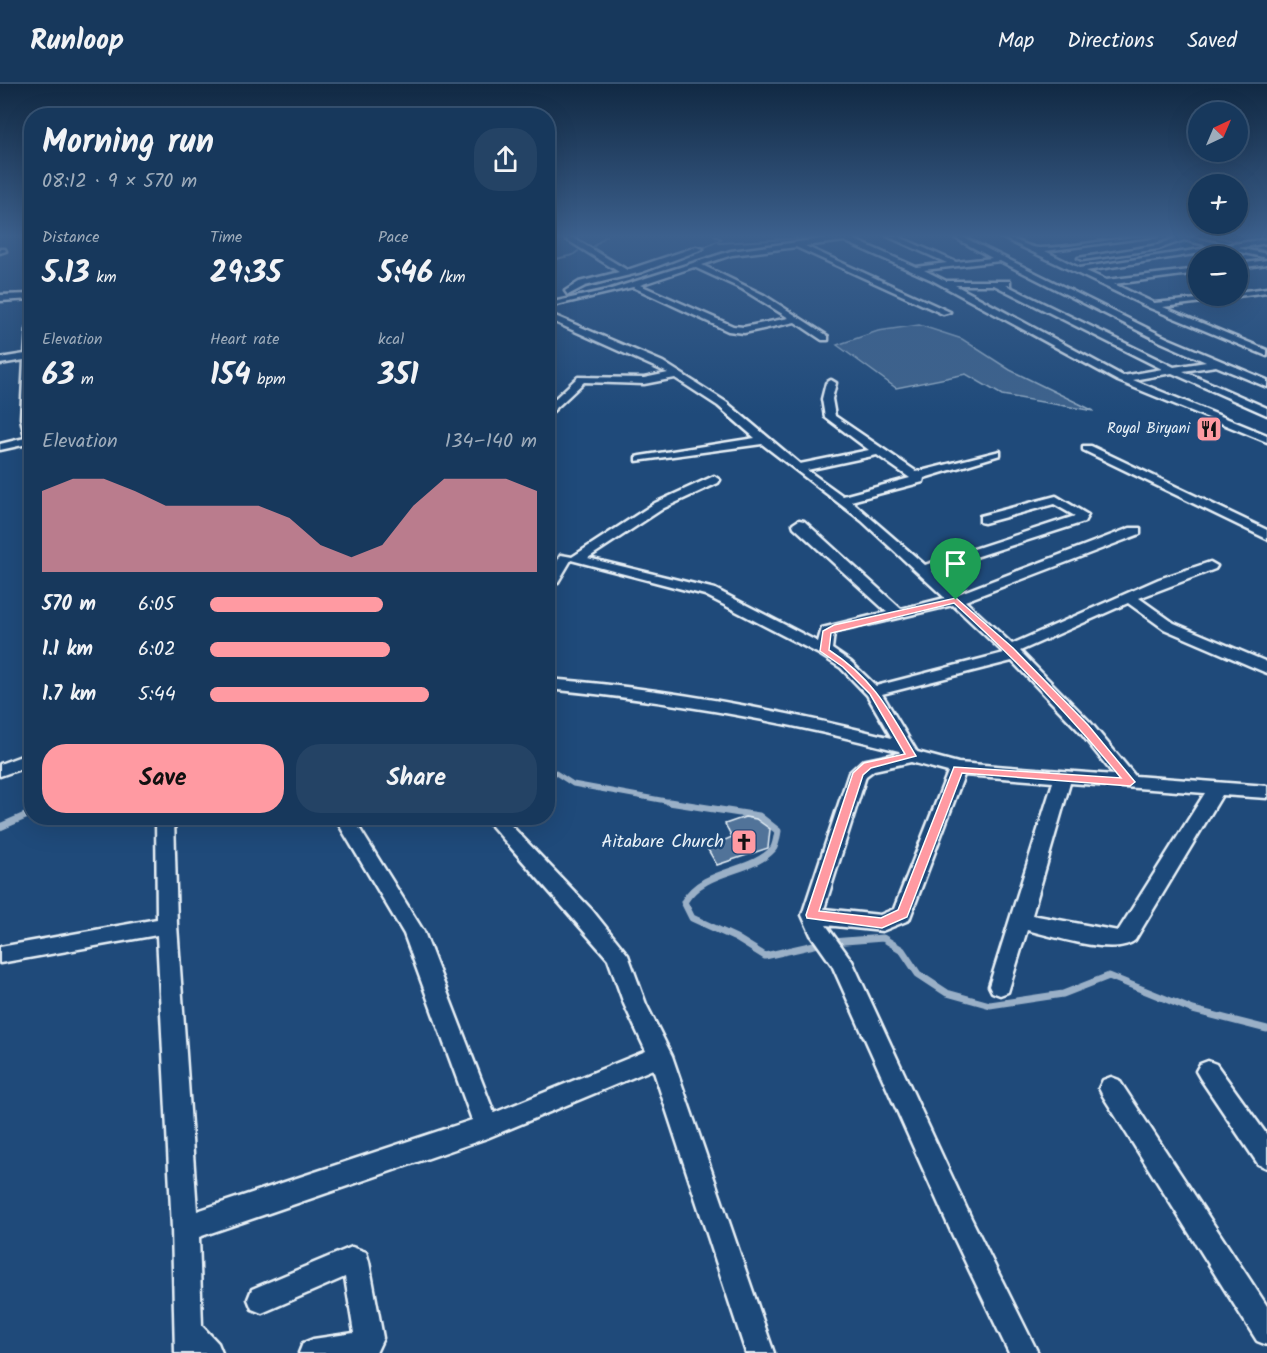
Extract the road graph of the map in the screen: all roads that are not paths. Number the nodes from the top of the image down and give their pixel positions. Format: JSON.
{"nodes":[{"id":1,"x":576,"y":295,"type":"edge"},
{"id":2,"x":590,"y":295,"type":"edge"},
{"id":3,"x":657,"y":295,"type":"edge"},
{"id":4,"x":756,"y":295,"type":"edge"},
{"id":5,"x":909,"y":295,"type":"edge"},
{"id":6,"x":1020,"y":295,"type":"edge"},
{"id":7,"x":1074,"y":295,"type":"edge"},
{"id":8,"x":1131,"y":295,"type":"edge"},
{"id":9,"x":24,"y":296,"type":"edge"},
{"id":10,"x":965,"y":296,"type":"joint"},
{"id":11,"x":582,"y":297,"type":"junction"},
{"id":12,"x":0,"y":298,"type":"edge"},
{"id":13,"x":950,"y":299,"type":"dead end"},
{"id":14,"x":940,"y":301,"type":"dead end"},
{"id":15,"x":1188,"y":301,"type":"edge"},
{"id":16,"x":555,"y":303,"type":"edge"},
{"id":17,"x":928,"y":304,"type":"junction"},
{"id":18,"x":1154,"y":306,"type":"junction"},
{"id":19,"x":946,"y":312,"type":"dead end"},
{"id":20,"x":555,"y":319,"type":"edge"},
{"id":21,"x":797,"y":319,"type":"junction"},
{"id":22,"x":825,"y":338,"type":"dead end"},
{"id":23,"x":1267,"y":353,"type":"edge"},
{"id":24,"x":24,"y":357,"type":"edge"},
{"id":25,"x":0,"y":361,"type":"edge"},
{"id":26,"x":1216,"y":363,"type":"junction"},
{"id":27,"x":1172,"y":370,"type":"junction"},
{"id":28,"x":675,"y":375,"type":"junction"},
{"id":29,"x":1122,"y":379,"type":"junction"},
{"id":30,"x":831,"y":383,"type":"dead end"},
{"id":31,"x":1267,"y":384,"type":"edge"},
{"id":32,"x":555,"y":396,"type":"edge"},
{"id":33,"x":558,"y":399,"type":"junction"},
{"id":34,"x":555,"y":402,"type":"edge"},
{"id":35,"x":1267,"y":412,"type":"edge"},
{"id":36,"x":1267,"y":439,"type":"edge"},
{"id":37,"x":767,"y":440,"type":"junction"},
{"id":38,"x":24,"y":442,"type":"edge"},
{"id":39,"x":0,"y":447,"type":"edge"},
{"id":40,"x":1087,"y":448,"type":"dead end"},
{"id":41,"x":879,"y":451,"type":"junction"},
{"id":42,"x":996,"y":453,"type":"dead end"},
{"id":43,"x":640,"y":459,"type":"dead end"},
{"id":44,"x":799,"y":468,"type":"junction"},
{"id":45,"x":918,"y":476,"type":"junction"},
{"id":46,"x":714,"y":480,"type":"dead end"},
{"id":47,"x":841,"y":500,"type":"junction"},
{"id":48,"x":984,"y":519,"type":"dead end"},
{"id":49,"x":799,"y":524,"type":"dead end"},
{"id":50,"x":1135,"y":531,"type":"dead end"},
{"id":51,"x":1267,"y":535,"type":"edge"},
{"id":52,"x":566,"y":558,"type":"dead end"},
{"id":53,"x":1210,"y":566,"type":"dead end"},
{"id":54,"x":923,"y":570,"type":"junction"},
{"id":55,"x":555,"y":576,"type":"edge"},
{"id":56,"x":1131,"y":599,"type":"junction"},
{"id":57,"x":956,"y":600,"type":"junction"},
{"id":58,"x":897,"y":613,"type":"junction"},
{"id":59,"x":824,"y":651,"type":"junction"},
{"id":60,"x":1012,"y":652,"type":"junction"},
{"id":61,"x":1267,"y":668,"type":"edge"},
{"id":62,"x":555,"y":685,"type":"edge"},
{"id":63,"x":873,"y":692,"type":"junction"},
{"id":64,"x":909,"y":752,"type":"junction"},
{"id":65,"x":24,"y":761,"type":"edge"},
{"id":66,"x":958,"y":769,"type":"junction"},
{"id":67,"x":0,"y":770,"type":"edge"},
{"id":68,"x":1064,"y":775,"type":"junction"},
{"id":69,"x":1130,"y":782,"type":"junction"},
{"id":70,"x":1217,"y":788,"type":"junction"},
{"id":71,"x":1267,"y":792,"type":"edge"},
{"id":72,"x":165,"y":825,"type":"edge"},
{"id":73,"x":349,"y":825,"type":"edge"},
{"id":74,"x":501,"y":825,"type":"edge"},
{"id":75,"x":1020,"y":921,"type":"junction"},
{"id":76,"x":815,"y":922,"type":"junction"},
{"id":77,"x":167,"y":925,"type":"junction"},
{"id":78,"x":0,"y":955,"type":"edge"},
{"id":79,"x":1000,"y":986,"type":"dead end"},
{"id":80,"x":660,"y":1056,"type":"junction"},
{"id":81,"x":1208,"y":1071,"type":"dead end"},
{"id":82,"x":1111,"y":1088,"type":"dead end"},
{"id":83,"x":487,"y":1127,"type":"junction"},
{"id":84,"x":1267,"y":1156,"type":"edge"},
{"id":85,"x":185,"y":1228,"type":"junction"},
{"id":86,"x":262,"y":1299,"type":"dead end"},
{"id":87,"x":1267,"y":1331,"type":"edge"},
{"id":88,"x":188,"y":1342,"type":"edge"},
{"id":89,"x":208,"y":1353,"type":"edge"},
{"id":90,"x":314,"y":1353,"type":"edge"},
{"id":91,"x":760,"y":1353,"type":"edge"},
{"id":92,"x":1024,"y":1353,"type":"edge"}],
"edges":[{"from":1,"to":11,"type":"street"},
{"from":2,"to":11,"type":"street"},
{"from":3,"to":21,"type":"street"},
{"from":4,"to":21,"type":"street"},
{"from":5,"to":17,"type":"street"},
{"from":6,"to":27,"type":"street"},
{"from":7,"to":26,"type":"street"},
{"from":8,"to":18,"type":"street"},
{"from":9,"to":12,"type":"street"},
{"from":10,"to":13,"type":"street"},
{"from":10,"to":29,"type":"street"},
{"from":11,"to":16,"type":"street"},
{"from":14,"to":17,"type":"street"},
{"from":15,"to":18,"type":"street"},
{"from":17,"to":19,"type":"street"},
{"from":18,"to":23,"type":"street"},
{"from":20,"to":28,"type":"street"},
{"from":21,"to":22,"type":"street"},
{"from":24,"to":25,"type":"street"},
{"from":26,"to":27,"type":"street"},
{"from":26,"to":31,"type":"street"},
{"from":27,"to":29,"type":"street"},
{"from":27,"to":35,"type":"street"},
{"from":28,"to":33,"type":"street"},
{"from":28,"to":37,"type":"street"},
{"from":29,"to":36,"type":"street"},
{"from":30,"to":41,"type":"street"},
{"from":32,"to":33,"type":"street"},
{"from":33,"to":34,"type":"street"},
{"from":37,"to":43,"type":"street"},
{"from":37,"to":44,"type":"street"},
{"from":38,"to":39,"type":"street"},
{"from":40,"to":51,"type":"street"},
{"from":41,"to":44,"type":"street"},
{"from":41,"to":45,"type":"street"},
{"from":42,"to":45,"type":"street"},
{"from":44,"to":47,"type":"street"},
{"from":45,"to":47,"type":"street"},
{"from":46,"to":59,"type":"street"},
{"from":47,"to":54,"type":"street"},
{"from":48,"to":54,"type":"street"},
{"from":49,"to":58,"type":"street"},
{"from":50,"to":57,"type":"street"},
{"from":52,"to":55,"type":"street"},
{"from":53,"to":56,"type":"street"},
{"from":54,"to":57,"type":"street"},
{"from":56,"to":60,"type":"street"},
{"from":56,"to":61,"type":"street"},
{"from":57,"to":58,"type":"street"},
{"from":57,"to":60,"type":"street"},
{"from":58,"to":59,"type":"street"},
{"from":59,"to":63,"type":"street"},
{"from":60,"to":63,"type":"street"},
{"from":60,"to":69,"type":"street"},
{"from":62,"to":64,"type":"street"},
{"from":63,"to":64,"type":"street"},
{"from":64,"to":66,"type":"street"},
{"from":64,"to":76,"type":"street"},
{"from":65,"to":67,"type":"street"},
{"from":66,"to":68,"type":"street"},
{"from":66,"to":76,"type":"street"},
{"from":68,"to":69,"type":"street"},
{"from":68,"to":75,"type":"street"},
{"from":69,"to":70,"type":"street"},
{"from":70,"to":71,"type":"street"},
{"from":70,"to":75,"type":"street"},
{"from":72,"to":77,"type":"street"},
{"from":73,"to":83,"type":"street"},
{"from":74,"to":80,"type":"street"},
{"from":75,"to":79,"type":"street"},
{"from":76,"to":92,"type":"street"},
{"from":77,"to":78,"type":"street"},
{"from":77,"to":85,"type":"street"},
{"from":80,"to":83,"type":"street"},
{"from":80,"to":91,"type":"street"},
{"from":81,"to":84,"type":"street"},
{"from":82,"to":87,"type":"street"},
{"from":83,"to":85,"type":"street"},
{"from":85,"to":88,"type":"street"},
{"from":86,"to":90,"type":"street"},
{"from":88,"to":89,"type":"street"}]}
